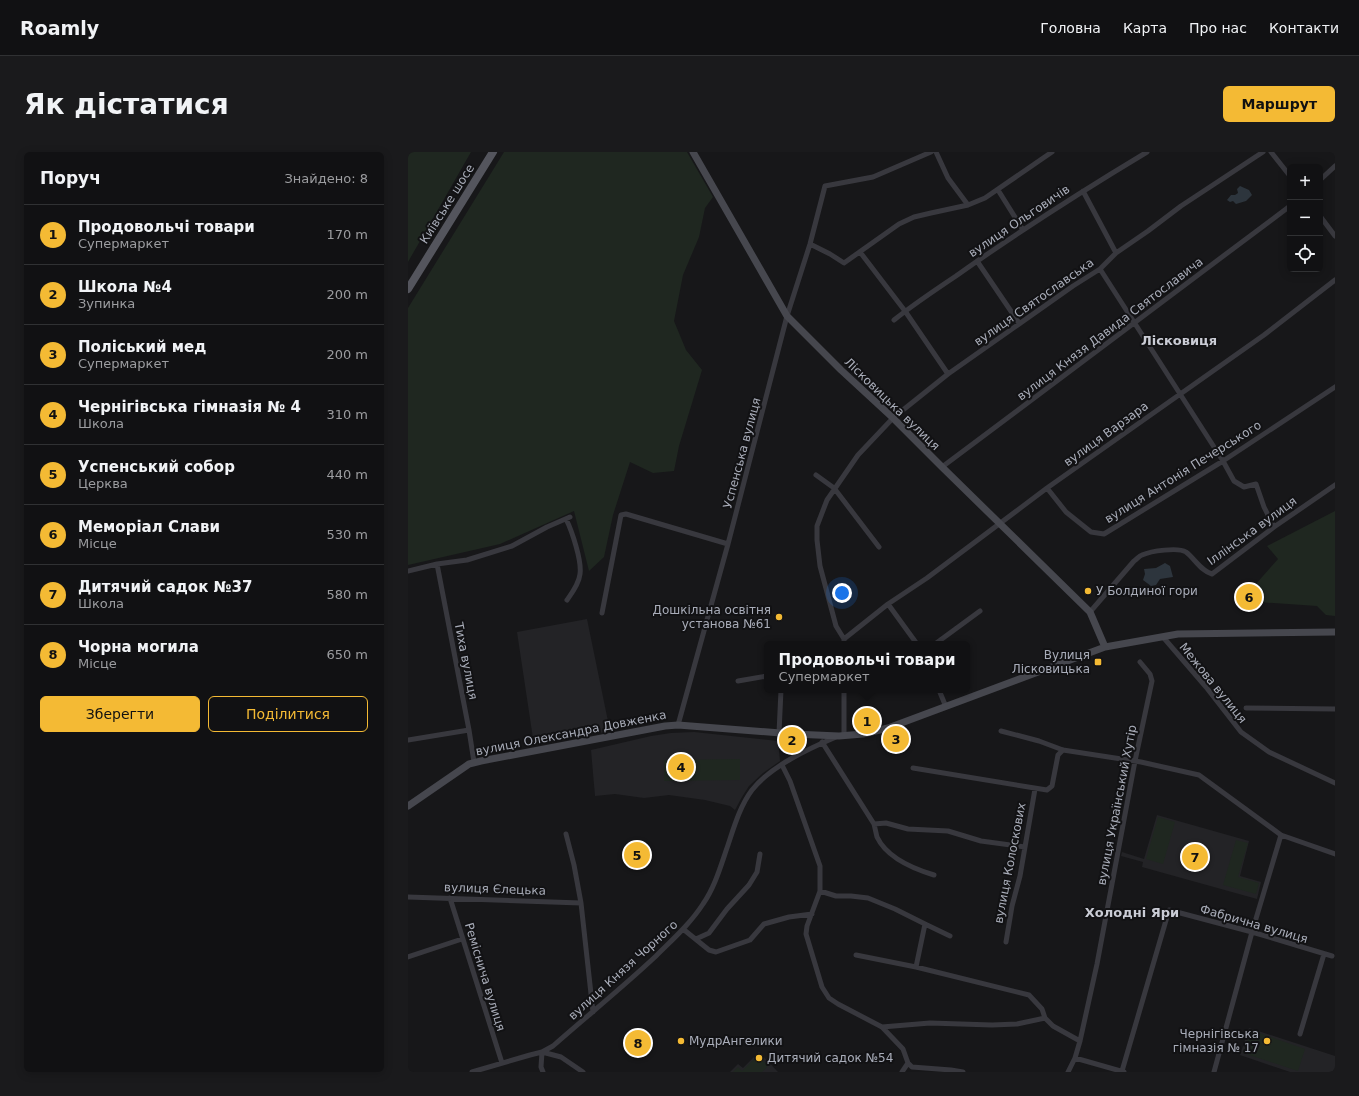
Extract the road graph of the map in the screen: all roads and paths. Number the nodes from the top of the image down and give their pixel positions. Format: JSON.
{"nodes":[{"id":1,"x":493,"y":152,"type":"edge"},
{"id":2,"x":693,"y":152,"type":"edge"},
{"id":3,"x":931,"y":152,"type":"edge"},
{"id":4,"x":936,"y":152,"type":"edge"},
{"id":5,"x":1052,"y":152,"type":"edge"},
{"id":6,"x":1147,"y":152,"type":"edge"},
{"id":7,"x":1263,"y":152,"type":"edge"},
{"id":8,"x":1271,"y":152,"type":"edge"},
{"id":9,"x":1335,"y":166,"type":"edge"},
{"id":10,"x":1287,"y":172,"type":"edge"},
{"id":11,"x":1323,"y":177,"type":"edge"},
{"id":12,"x":998,"y":190,"type":"junction"},
{"id":13,"x":1083,"y":191,"type":"junction"},
{"id":14,"x":968,"y":205,"type":"junction"},
{"id":15,"x":1287,"y":208,"type":"edge"},
{"id":16,"x":1323,"y":220,"type":"edge"},
{"id":17,"x":1022,"y":230,"type":"junction"},
{"id":18,"x":1335,"y":236,"type":"edge"},
{"id":19,"x":810,"y":244,"type":"junction"},
{"id":20,"x":860,"y":252,"type":"junction"},
{"id":21,"x":1116,"y":253,"type":"junction"},
{"id":22,"x":977,"y":261,"type":"junction"},
{"id":23,"x":1100,"y":269,"type":"junction"},
{"id":24,"x":1335,"y":280,"type":"edge"},
{"id":25,"x":408,"y":289,"type":"edge"},
{"id":26,"x":906,"y":311,"type":"junction"},
{"id":27,"x":787,"y":316,"type":"junction"},
{"id":28,"x":894,"y":320,"type":"dead end"},
{"id":29,"x":1019,"y":323,"type":"junction"},
{"id":30,"x":1134,"y":323,"type":"junction"},
{"id":31,"x":948,"y":374,"type":"junction"},
{"id":32,"x":1335,"y":386,"type":"edge"},
{"id":33,"x":1180,"y":394,"type":"junction"},
{"id":34,"x":893,"y":418,"type":"junction"},
{"id":35,"x":1223,"y":461,"type":"junction"},
{"id":36,"x":942,"y":467,"type":"junction"},
{"id":37,"x":816,"y":475,"type":"dead end"},
{"id":38,"x":1335,"y":485,"type":"edge"},
{"id":39,"x":834,"y":488,"type":"junction"},
{"id":40,"x":1047,"y":488,"type":"junction"},
{"id":41,"x":999,"y":524,"type":"junction"},
{"id":42,"x":1274,"y":526,"type":"junction"},
{"id":43,"x":728,"y":544,"type":"junction"},
{"id":44,"x":879,"y":547,"type":"dead end"},
{"id":45,"x":437,"y":564,"type":"junction"},
{"id":46,"x":408,"y":571,"type":"edge"},
{"id":47,"x":567,"y":600,"type":"dead end"},
{"id":48,"x":888,"y":604,"type":"junction"},
{"id":49,"x":980,"y":611,"type":"dead end"},
{"id":50,"x":602,"y":612,"type":"dead end"},
{"id":51,"x":1090,"y":612,"type":"junction"},
{"id":52,"x":1335,"y":632,"type":"edge"},
{"id":53,"x":1163,"y":637,"type":"junction"},
{"id":54,"x":844,"y":641,"type":"edge"},
{"id":55,"x":915,"y":641,"type":"edge"},
{"id":56,"x":939,"y":641,"type":"edge"},
{"id":57,"x":1105,"y":647,"type":"junction"},
{"id":58,"x":1140,"y":662,"type":"dead end"},
{"id":59,"x":764,"y":677,"type":"edge"},
{"id":60,"x":738,"y":681,"type":"dead end"},
{"id":61,"x":781,"y":693,"type":"edge"},
{"id":62,"x":844,"y":693,"type":"edge"},
{"id":63,"x":940,"y":693,"type":"edge"},
{"id":64,"x":946,"y":707,"type":"junction"},
{"id":65,"x":1246,"y":708,"type":"dead end"},
{"id":66,"x":1335,"y":709,"type":"edge"},
{"id":67,"x":678,"y":725,"type":"junction"},
{"id":68,"x":469,"y":730,"type":"junction"},
{"id":69,"x":1001,"y":731,"type":"dead end"},
{"id":70,"x":779,"y":732,"type":"junction"},
{"id":71,"x":842,"y":736,"type":"junction"},
{"id":72,"x":408,"y":740,"type":"edge"},
{"id":73,"x":822,"y":742,"type":"junction"},
{"id":74,"x":1063,"y":750,"type":"junction"},
{"id":75,"x":1134,"y":761,"type":"junction"},
{"id":76,"x":474,"y":762,"type":"junction"},
{"id":77,"x":782,"y":765,"type":"junction"},
{"id":78,"x":913,"y":768,"type":"dead end"},
{"id":79,"x":1335,"y":783,"type":"edge"},
{"id":80,"x":1035,"y":789,"type":"junction"},
{"id":81,"x":408,"y":806,"type":"edge"},
{"id":82,"x":874,"y":824,"type":"junction"},
{"id":83,"x":566,"y":834,"type":"dead end"},
{"id":84,"x":1280,"y":834,"type":"junction"},
{"id":85,"x":1025,"y":847,"type":"junction"},
{"id":86,"x":760,"y":854,"type":"dead end"},
{"id":87,"x":1335,"y":854,"type":"edge"},
{"id":88,"x":934,"y":875,"type":"dead end"},
{"id":89,"x":820,"y":892,"type":"junction"},
{"id":90,"x":408,"y":897,"type":"edge"},
{"id":91,"x":450,"y":898,"type":"junction"},
{"id":92,"x":580,"y":902,"type":"junction"},
{"id":93,"x":812,"y":914,"type":"junction"},
{"id":94,"x":925,"y":924,"type":"junction"},
{"id":95,"x":683,"y":929,"type":"junction"},
{"id":96,"x":1252,"y":932,"type":"junction"},
{"id":97,"x":950,"y":936,"type":"dead end"},
{"id":98,"x":462,"y":939,"type":"junction"},
{"id":99,"x":696,"y":939,"type":"junction"},
{"id":100,"x":1006,"y":942,"type":"dead end"},
{"id":101,"x":1324,"y":954,"type":"junction"},
{"id":102,"x":856,"y":955,"type":"dead end"},
{"id":103,"x":1332,"y":956,"type":"dead end"},
{"id":104,"x":408,"y":958,"type":"edge"},
{"id":105,"x":916,"y":967,"type":"junction"},
{"id":106,"x":593,"y":1012,"type":"junction"},
{"id":107,"x":1045,"y":1018,"type":"junction"},
{"id":108,"x":882,"y":1027,"type":"junction"},
{"id":109,"x":1300,"y":1034,"type":"dead end"},
{"id":110,"x":1080,"y":1042,"type":"junction"},
{"id":111,"x":542,"y":1052,"type":"junction"},
{"id":112,"x":1075,"y":1058,"type":"junction"},
{"id":113,"x":502,"y":1063,"type":"junction"},
{"id":114,"x":908,"y":1063,"type":"junction"},
{"id":115,"x":472,"y":1072,"type":"edge"},
{"id":116,"x":543,"y":1072,"type":"edge"},
{"id":117,"x":583,"y":1072,"type":"edge"},
{"id":118,"x":902,"y":1072,"type":"edge"},
{"id":119,"x":963,"y":1072,"type":"edge"},
{"id":120,"x":1068,"y":1072,"type":"edge"},
{"id":121,"x":1124,"y":1072,"type":"edge"},
{"id":122,"x":1214,"y":1072,"type":"edge"}],
"edges":[{"from":1,"to":25,"type":"main road","name":"Київське шосе"},
{"from":2,"to":27,"type":"main road","name":"Лісковицька вулиця"},
{"from":3,"to":19,"type":"street","name":"Успенська вулиця"},
{"from":4,"to":14,"type":"street"},
{"from":5,"to":12,"type":"street"},
{"from":6,"to":13,"type":"street","name":"вулиця Ольговичів"},
{"from":7,"to":21,"type":"street","name":"вулиця Святославська"},
{"from":8,"to":10,"type":"street"},
{"from":9,"to":11,"type":"street"},
{"from":12,"to":14,"type":"street"},
{"from":12,"to":17,"type":"street"},
{"from":13,"to":17,"type":"street","name":"вулиця Ольговичів"},
{"from":13,"to":21,"type":"street"},
{"from":14,"to":20,"type":"street"},
{"from":15,"to":30,"type":"street","name":"вулиця Князя Давида Святославича"},
{"from":16,"to":18,"type":"street"},
{"from":17,"to":22,"type":"street","name":"вулиця Ольговичів"},
{"from":19,"to":20,"type":"street"},
{"from":19,"to":27,"type":"street","name":"Успенська вулиця"},
{"from":20,"to":26,"type":"street"},
{"from":21,"to":23,"type":"street","name":"вулиця Святославська"},
{"from":22,"to":26,"type":"street","name":"вулиця Ольговичів"},
{"from":22,"to":29,"type":"street"},
{"from":23,"to":29,"type":"street","name":"вулиця Святославська"},
{"from":23,"to":30,"type":"street"},
{"from":24,"to":33,"type":"street","name":"вулиця Варзара"},
{"from":26,"to":28,"type":"street","name":"вулиця Ольговичів"},
{"from":26,"to":31,"type":"street"},
{"from":27,"to":34,"type":"main road","name":"Лісковицька вулиця"},
{"from":27,"to":43,"type":"street","name":"Успенська вулиця"},
{"from":29,"to":31,"type":"street","name":"вулиця Святославська"},
{"from":30,"to":33,"type":"street"},
{"from":30,"to":36,"type":"street","name":"вулиця Князя Давида Святославича"},
{"from":31,"to":34,"type":"street","name":"вулиця Святославська"},
{"from":32,"to":35,"type":"street","name":"вулиця Антонія Печерського"},
{"from":33,"to":35,"type":"street"},
{"from":33,"to":40,"type":"street","name":"вулиця Варзара"},
{"from":34,"to":36,"type":"main road","name":"Лісковицька вулиця"},
{"from":34,"to":39,"type":"street","name":"вулиця Святославська"},
{"from":35,"to":40,"type":"street","name":"вулиця Антонія Печерського"},
{"from":35,"to":42,"type":"street"},
{"from":36,"to":41,"type":"main road","name":"Лісковицька вулиця"},
{"from":37,"to":39,"type":"street"},
{"from":38,"to":42,"type":"street","name":"Іллінська вулиця"},
{"from":39,"to":44,"type":"street"},
{"from":39,"to":54,"type":"street","name":"вулиця Святославська"},
{"from":40,"to":41,"type":"street","name":"вулиця Варзара"},
{"from":41,"to":48,"type":"street","name":"вулиця Варзара"},
{"from":41,"to":51,"type":"main road","name":"Лісковицька вулиця"},
{"from":42,"to":51,"type":"street","name":"Іллінська вулиця"},
{"from":43,"to":50,"type":"street"},
{"from":43,"to":67,"type":"street","name":"Успенська вулиця"},
{"from":45,"to":46,"type":"street"},
{"from":45,"to":47,"type":"street"},
{"from":45,"to":68,"type":"street","name":"Тиха вулиця"},
{"from":48,"to":54,"type":"street","name":"вулиця Варзара"},
{"from":48,"to":55,"type":"street"},
{"from":49,"to":56,"type":"street"},
{"from":51,"to":57,"type":"main road","name":"Лісковицька вулиця"},
{"from":52,"to":53,"type":"main road","name":"вулиця Олександра Довженка"},
{"from":53,"to":57,"type":"main road","name":"вулиця Олександра Довженка"},
{"from":53,"to":79,"type":"street","name":"Межова вулиця"},
{"from":57,"to":64,"type":"main road","name":"вулиця Олександра Довженка"},
{"from":58,"to":75,"type":"street","name":"вулиця Український Хутір"},
{"from":59,"to":60,"type":"street"},
{"from":61,"to":70,"type":"street"},
{"from":62,"to":71,"type":"street"},
{"from":63,"to":64,"type":"street"},
{"from":64,"to":71,"type":"main road","name":"вулиця Олександра Довженка"},
{"from":65,"to":66,"type":"street"},
{"from":67,"to":70,"type":"main road","name":"вулиця Олександра Довженка"},
{"from":67,"to":76,"type":"main road","name":"вулиця Олександра Довженка"},
{"from":68,"to":72,"type":"street"},
{"from":68,"to":76,"type":"street","name":"Тиха вулиця"},
{"from":69,"to":74,"type":"street"},
{"from":70,"to":71,"type":"main road","name":"вулиця Олександра Довженка"},
{"from":71,"to":73,"type":"street","name":"вулиця Князя Чорного"},
{"from":73,"to":77,"type":"street","name":"вулиця Князя Чорного"},
{"from":73,"to":82,"type":"street"},
{"from":74,"to":75,"type":"street"},
{"from":74,"to":80,"type":"street"},
{"from":75,"to":84,"type":"street"},
{"from":75,"to":110,"type":"street","name":"вулиця Український Хутір"},
{"from":76,"to":81,"type":"main road","name":"вулиця Олександра Довженка"},
{"from":77,"to":89,"type":"street"},
{"from":77,"to":95,"type":"street","name":"вулиця Князя Чорного"},
{"from":78,"to":80,"type":"street"},
{"from":80,"to":85,"type":"street","name":"вулиця Колоскових"},
{"from":82,"to":85,"type":"street"},
{"from":82,"to":88,"type":"street"},
{"from":83,"to":92,"type":"street"},
{"from":84,"to":87,"type":"street"},
{"from":84,"to":96,"type":"street"},
{"from":85,"to":100,"type":"street","name":"вулиця Колоскових"},
{"from":86,"to":99,"type":"street"},
{"from":89,"to":93,"type":"street"},
{"from":89,"to":94,"type":"street"},
{"from":90,"to":91,"type":"street","name":"вулиця Єлецька"},
{"from":91,"to":92,"type":"street","name":"вулиця Єлецька"},
{"from":91,"to":98,"type":"street","name":"Реміснича вулиця"},
{"from":92,"to":106,"type":"street"},
{"from":93,"to":99,"type":"street"},
{"from":93,"to":108,"type":"street"},
{"from":94,"to":97,"type":"street"},
{"from":94,"to":105,"type":"street"},
{"from":95,"to":99,"type":"street"},
{"from":95,"to":106,"type":"street","name":"вулиця Князя Чорного"},
{"from":96,"to":101,"type":"street","name":"Фабрична вулиця"},
{"from":96,"to":121,"type":"street","name":"Фабрична вулиця"},
{"from":96,"to":122,"type":"street"},
{"from":98,"to":104,"type":"street"},
{"from":98,"to":113,"type":"street","name":"Реміснича вулиця"},
{"from":101,"to":103,"type":"street","name":"Фабрична вулиця"},
{"from":101,"to":109,"type":"street"},
{"from":102,"to":105,"type":"street"},
{"from":105,"to":107,"type":"street"},
{"from":106,"to":111,"type":"street","name":"вулиця Князя Чорного"},
{"from":107,"to":108,"type":"street"},
{"from":107,"to":110,"type":"street"},
{"from":108,"to":114,"type":"street"},
{"from":110,"to":112,"type":"street","name":"вулиця Український Хутір"},
{"from":111,"to":113,"type":"street","name":"вулиця Князя Чорного"},
{"from":111,"to":116,"type":"street"},
{"from":111,"to":117,"type":"street"},
{"from":112,"to":120,"type":"street","name":"вулиця Український Хутір"},
{"from":112,"to":121,"type":"street"},
{"from":113,"to":115,"type":"street","name":"вулиця Князя Чорного"},
{"from":114,"to":118,"type":"street"},
{"from":114,"to":119,"type":"street"}]}
